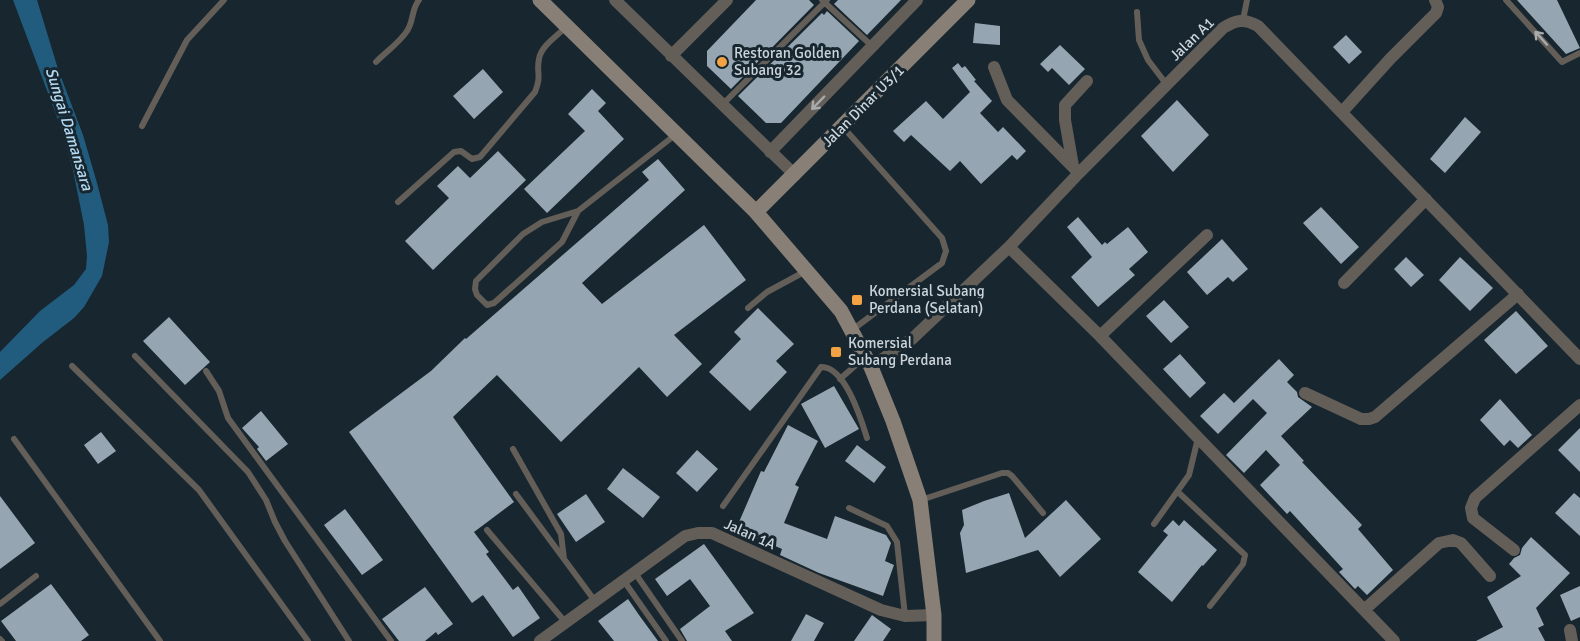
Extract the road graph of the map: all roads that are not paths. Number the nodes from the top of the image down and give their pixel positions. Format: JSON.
{"nodes":[{"id":1,"x":224,"y":0,"type":"edge"},
{"id":2,"x":419,"y":0,"type":"edge"},
{"id":3,"x":540,"y":0,"type":"edge"},
{"id":4,"x":615,"y":0,"type":"edge"},
{"id":5,"x":727,"y":0,"type":"edge"},
{"id":6,"x":917,"y":0,"type":"edge"},
{"id":7,"x":968,"y":0,"type":"edge"},
{"id":8,"x":1247,"y":0,"type":"edge"},
{"id":9,"x":1435,"y":0,"type":"edge"},
{"id":10,"x":1506,"y":0,"type":"edge"},
{"id":11,"x":824,"y":1,"type":"edge"},
{"id":12,"x":1137,"y":12,"type":"dead end"},
{"id":13,"x":1243,"y":20,"type":"junction"},
{"id":14,"x":566,"y":26,"type":"junction"},
{"id":15,"x":873,"y":46,"type":"junction"},
{"id":16,"x":1580,"y":54,"type":"edge"},
{"id":17,"x":671,"y":56,"type":"junction"},
{"id":18,"x":376,"y":62,"type":"dead end"},
{"id":19,"x":994,"y":67,"type":"dead end"},
{"id":20,"x":1087,"y":81,"type":"dead end"},
{"id":21,"x":1167,"y":85,"type":"junction"},
{"id":22,"x":722,"y":106,"type":"junction"},
{"id":23,"x":1342,"y":112,"type":"junction"},
{"id":24,"x":142,"y":126,"type":"dead end"},
{"id":25,"x":843,"y":126,"type":"junction"},
{"id":26,"x":676,"y":134,"type":"junction"},
{"id":27,"x":770,"y":152,"type":"junction"},
{"id":28,"x":1076,"y":170,"type":"junction"},
{"id":29,"x":795,"y":175,"type":"junction"},
{"id":30,"x":1426,"y":199,"type":"junction"},
{"id":31,"x":398,"y":202,"type":"dead end"},
{"id":32,"x":578,"y":211,"type":"junction"},
{"id":33,"x":756,"y":212,"type":"junction"},
{"id":34,"x":1207,"y":235,"type":"dead end"},
{"id":35,"x":1009,"y":247,"type":"junction"},
{"id":36,"x":808,"y":270,"type":"junction"},
{"id":37,"x":1344,"y":283,"type":"dead end"},
{"id":38,"x":1518,"y":294,"type":"junction"},
{"id":39,"x":748,"y":308,"type":"dead end"},
{"id":40,"x":851,"y":330,"type":"junction"},
{"id":41,"x":1101,"y":336,"type":"junction"},
{"id":42,"x":1579,"y":355,"type":"edge"},
{"id":43,"x":135,"y":356,"type":"dead end"},
{"id":44,"x":868,"y":362,"type":"junction"},
{"id":45,"x":72,"y":366,"type":"dead end"},
{"id":46,"x":206,"y":371,"type":"dead end"},
{"id":47,"x":840,"y":379,"type":"junction"},
{"id":48,"x":1305,"y":393,"type":"dead end"},
{"id":49,"x":1580,"y":405,"type":"edge"},
{"id":50,"x":1198,"y":437,"type":"junction"},
{"id":51,"x":867,"y":438,"type":"dead end"},
{"id":52,"x":14,"y":439,"type":"dead end"},
{"id":53,"x":513,"y":449,"type":"dead end"},
{"id":54,"x":1178,"y":492,"type":"junction"},
{"id":55,"x":516,"y":494,"type":"dead end"},
{"id":56,"x":920,"y":500,"type":"junction"},
{"id":57,"x":723,"y":506,"type":"dead end"},
{"id":58,"x":849,"y":508,"type":"dead end"},
{"id":59,"x":1043,"y":513,"type":"dead end"},
{"id":60,"x":1154,"y":524,"type":"dead end"},
{"id":61,"x":487,"y":530,"type":"dead end"},
{"id":62,"x":1514,"y":550,"type":"dead end"},
{"id":63,"x":564,"y":559,"type":"junction"},
{"id":64,"x":635,"y":573,"type":"junction"},
{"id":65,"x":36,"y":576,"type":"dead end"},
{"id":66,"x":1490,"y":576,"type":"dead end"},
{"id":67,"x":624,"y":581,"type":"junction"},
{"id":68,"x":596,"y":601,"type":"junction"},
{"id":69,"x":0,"y":604,"type":"edge"},
{"id":70,"x":1210,"y":606,"type":"dead end"},
{"id":71,"x":1364,"y":610,"type":"junction"},
{"id":72,"x":934,"y":615,"type":"junction"},
{"id":73,"x":905,"y":616,"type":"junction"},
{"id":74,"x":566,"y":623,"type":"junction"},
{"id":75,"x":160,"y":641,"type":"edge"},
{"id":76,"x":308,"y":641,"type":"edge"},
{"id":77,"x":349,"y":641,"type":"edge"},
{"id":78,"x":391,"y":641,"type":"edge"},
{"id":79,"x":540,"y":641,"type":"edge"},
{"id":80,"x":666,"y":641,"type":"edge"},
{"id":81,"x":682,"y":641,"type":"edge"},
{"id":82,"x":934,"y":641,"type":"edge"},
{"id":83,"x":1393,"y":641,"type":"edge"}],
"edges":[{"from":1,"to":24,"type":"lane"},
{"from":2,"to":18,"type":"lane"},
{"from":3,"to":14,"type":"street"},
{"from":4,"to":17,"type":"street"},
{"from":5,"to":17,"type":"street"},
{"from":6,"to":15,"type":"street"},
{"from":7,"to":25,"type":"street","name":"Jalan Dinar U3/1"},
{"from":8,"to":13,"type":"lane"},
{"from":9,"to":23,"type":"street"},
{"from":16,"to":10,"type":"lane","one_way":true},
{"from":11,"to":15,"type":"lane"},
{"from":11,"to":22,"type":"lane"},
{"from":12,"to":21,"type":"lane"},
{"from":13,"to":21,"type":"street","name":"Jalan A1"},
{"from":13,"to":23,"type":"street"},
{"from":14,"to":26,"type":"street"},
{"from":14,"to":31,"type":"lane"},
{"from":15,"to":27,"type":"street","one_way":true},
{"from":17,"to":22,"type":"street"},
{"from":19,"to":28,"type":"street"},
{"from":20,"to":28,"type":"street"},
{"from":21,"to":28,"type":"street","name":"Jalan A1"},
{"from":22,"to":27,"type":"street"},
{"from":23,"to":30,"type":"street"},
{"from":25,"to":29,"type":"street","name":"Jalan Dinar U3/1"},
{"from":25,"to":40,"type":"lane"},
{"from":26,"to":32,"type":"lane"},
{"from":26,"to":33,"type":"street"},
{"from":27,"to":29,"type":"street"},
{"from":28,"to":35,"type":"street","name":"Jalan A1"},
{"from":29,"to":33,"type":"street","name":"Jalan Dinar U3/1"},
{"from":30,"to":37,"type":"street"},
{"from":30,"to":38,"type":"street"},
{"from":32,"to":32,"type":"lane"},
{"from":33,"to":36,"type":"street"},
{"from":34,"to":41,"type":"street"},
{"from":35,"to":41,"type":"street"},
{"from":35,"to":44,"type":"street","name":"Jalan A1"},
{"from":36,"to":39,"type":"lane"},
{"from":36,"to":40,"type":"street"},
{"from":38,"to":42,"type":"street"},
{"from":38,"to":48,"type":"street"},
{"from":40,"to":44,"type":"street"},
{"from":41,"to":50,"type":"street"},
{"from":43,"to":77,"type":"lane"},
{"from":44,"to":47,"type":"lane"},
{"from":44,"to":56,"type":"street"},
{"from":45,"to":76,"type":"lane"},
{"from":46,"to":78,"type":"lane"},
{"from":47,"to":51,"type":"lane"},
{"from":47,"to":57,"type":"lane"},
{"from":49,"to":62,"type":"street"},
{"from":50,"to":54,"type":"lane"},
{"from":50,"to":71,"type":"street"},
{"from":52,"to":75,"type":"lane"},
{"from":53,"to":63,"type":"lane"},
{"from":54,"to":60,"type":"lane"},
{"from":54,"to":70,"type":"lane"},
{"from":55,"to":63,"type":"lane"},
{"from":56,"to":59,"type":"lane"},
{"from":56,"to":72,"type":"street"},
{"from":58,"to":73,"type":"lane"},
{"from":61,"to":74,"type":"lane"},
{"from":63,"to":68,"type":"lane"},
{"from":64,"to":67,"type":"street","name":"Jalan 1A"},
{"from":64,"to":73,"type":"street","name":"Jalan 1A"},
{"from":64,"to":81,"type":"lane"},
{"from":65,"to":69,"type":"lane"},
{"from":66,"to":71,"type":"street"},
{"from":67,"to":68,"type":"street","name":"Jalan 1A"},
{"from":67,"to":80,"type":"lane"},
{"from":68,"to":74,"type":"street","name":"Jalan 1A"},
{"from":71,"to":83,"type":"street"},
{"from":72,"to":73,"type":"street","name":"Jalan 1A"},
{"from":72,"to":82,"type":"street"},
{"from":74,"to":79,"type":"street","name":"Jalan 1A"}]}
